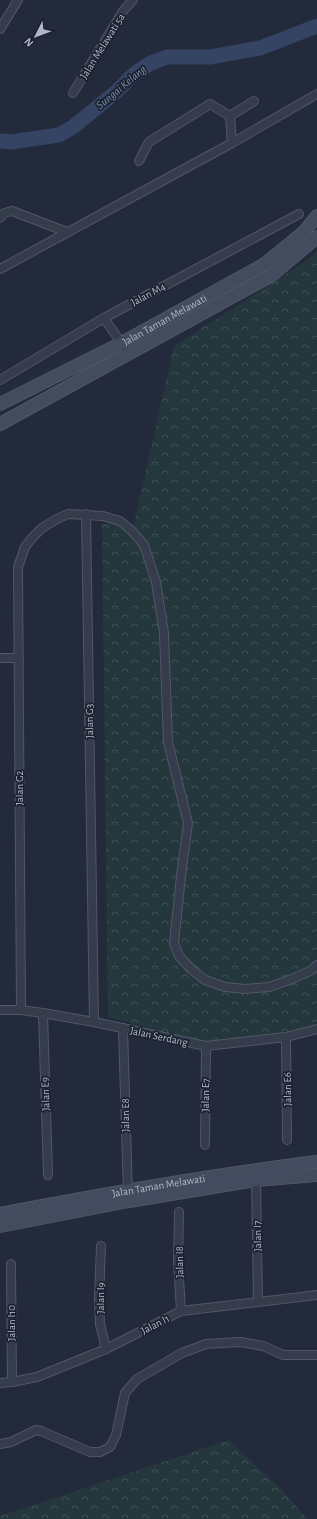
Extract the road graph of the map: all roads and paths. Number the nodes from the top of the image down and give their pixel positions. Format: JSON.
{"nodes":[{"id":1,"x":18,"y":0,"type":"edge"},
{"id":2,"x":133,"y":0,"type":"edge"},
{"id":3,"x":0,"y":29,"type":"edge"},
{"id":4,"x":73,"y":93,"type":"dead end"},
{"id":5,"x":317,"y":94,"type":"edge"},
{"id":6,"x":254,"y":101,"type":"dead end"},
{"id":7,"x":230,"y":116,"type":"junction"},
{"id":8,"x":232,"y":143,"type":"junction"},
{"id":9,"x":139,"y":161,"type":"dead end"},
{"id":10,"x":299,"y":214,"type":"dead end"},
{"id":11,"x":317,"y":216,"type":"edge"},
{"id":12,"x":0,"y":218,"type":"edge"},
{"id":13,"x":67,"y":232,"type":"junction"},
{"id":14,"x":317,"y":237,"type":"edge"},
{"id":15,"x":0,"y":269,"type":"edge"},
{"id":16,"x":104,"y":318,"type":"junction"},
{"id":17,"x":122,"y":343,"type":"junction"},
{"id":18,"x":129,"y":354,"type":"junction"},
{"id":19,"x":0,"y":380,"type":"edge"},
{"id":20,"x":0,"y":404,"type":"edge"},
{"id":21,"x":0,"y":424,"type":"edge"},
{"id":22,"x":86,"y":514,"type":"junction"},
{"id":23,"x":0,"y":658,"type":"edge"},
{"id":24,"x":18,"y":658,"type":"junction"},
{"id":25,"x":317,"y":965,"type":"edge"},
{"id":26,"x":0,"y":1010,"type":"edge"},
{"id":27,"x":21,"y":1010,"type":"junction"},
{"id":28,"x":43,"y":1013,"type":"junction"},
{"id":29,"x":94,"y":1022,"type":"junction"},
{"id":30,"x":123,"y":1028,"type":"junction"},
{"id":31,"x":317,"y":1029,"type":"edge"},
{"id":32,"x":286,"y":1037,"type":"junction"},
{"id":33,"x":206,"y":1046,"type":"junction"},
{"id":34,"x":287,"y":1140,"type":"dead end"},
{"id":35,"x":205,"y":1144,"type":"dead end"},
{"id":36,"x":317,"y":1162,"type":"edge"},
{"id":37,"x":48,"y":1175,"type":"dead end"},
{"id":38,"x":256,"y":1175,"type":"junction"},
{"id":39,"x":317,"y":1175,"type":"edge"},
{"id":40,"x":128,"y":1196,"type":"junction"},
{"id":41,"x":179,"y":1212,"type":"dead end"},
{"id":42,"x":0,"y":1214,"type":"edge"},
{"id":43,"x":0,"y":1226,"type":"edge"},
{"id":44,"x":101,"y":1246,"type":"dead end"},
{"id":45,"x":11,"y":1264,"type":"dead end"},
{"id":46,"x":317,"y":1295,"type":"edge"},
{"id":47,"x":258,"y":1302,"type":"junction"},
{"id":48,"x":181,"y":1311,"type":"junction"},
{"id":49,"x":106,"y":1349,"type":"junction"},
{"id":50,"x":317,"y":1355,"type":"edge"},
{"id":51,"x":12,"y":1382,"type":"junction"},
{"id":52,"x":0,"y":1383,"type":"edge"},
{"id":53,"x":0,"y":1444,"type":"edge"}],
"edges":[{"from":1,"to":3,"type":"street"},
{"from":2,"to":4,"type":"street","name":"Jalan Melawati 5a"},
{"from":5,"to":8,"type":"street"},
{"from":6,"to":7,"type":"street"},
{"from":7,"to":8,"type":"street"},
{"from":7,"to":9,"type":"street"},
{"from":8,"to":13,"type":"street"},
{"from":10,"to":16,"type":"street","name":"Jalan M4"},
{"from":11,"to":17,"type":"main road","name":"Jalan Taman Melawati"},
{"from":12,"to":13,"type":"street"},
{"from":13,"to":15,"type":"street"},
{"from":14,"to":18,"type":"main road","name":"Jalan Taman Melawati"},
{"from":16,"to":17,"type":"street"},
{"from":16,"to":19,"type":"street","name":"Jalan M4"},
{"from":17,"to":18,"type":"street"},
{"from":17,"to":20,"type":"main road","name":"Jalan Taman Melawati"},
{"from":18,"to":21,"type":"main road","name":"Jalan Taman Melawati"},
{"from":22,"to":24,"type":"street","name":"Jalan G2"},
{"from":22,"to":25,"type":"street"},
{"from":22,"to":29,"type":"street","name":"Jalan G3"},
{"from":23,"to":24,"type":"street"},
{"from":24,"to":27,"type":"street","name":"Jalan G2"},
{"from":26,"to":27,"type":"street","name":"Jalan Serdang"},
{"from":27,"to":28,"type":"street","name":"Jalan Serdang"},
{"from":28,"to":29,"type":"street","name":"Jalan Serdang"},
{"from":28,"to":37,"type":"street","name":"Jalan E9"},
{"from":29,"to":30,"type":"street","name":"Jalan Serdang"},
{"from":30,"to":33,"type":"street","name":"Jalan Serdang"},
{"from":30,"to":40,"type":"street","name":"Jalan E8"},
{"from":31,"to":32,"type":"street","name":"Jalan Serdang"},
{"from":32,"to":33,"type":"street","name":"Jalan Serdang"},
{"from":32,"to":34,"type":"street","name":"Jalan E6"},
{"from":33,"to":35,"type":"street","name":"Jalan E7"},
{"from":36,"to":38,"type":"main road","name":"Jalan Taman Melawati"},
{"from":38,"to":39,"type":"main road","name":"Jalan Taman Melawati"},
{"from":38,"to":40,"type":"main road","name":"Jalan Taman Melawati"},
{"from":38,"to":47,"type":"street","name":"Jalan I7"},
{"from":40,"to":42,"type":"main road","name":"Jalan Taman Melawati"},
{"from":40,"to":43,"type":"main road","name":"Jalan Taman Melawati"},
{"from":41,"to":48,"type":"street","name":"Jalan I8"},
{"from":44,"to":49,"type":"street","name":"Jalan I9"},
{"from":45,"to":51,"type":"street","name":"Jalan I10"},
{"from":46,"to":47,"type":"street","name":"Jalan I1"},
{"from":47,"to":48,"type":"street","name":"Jalan I1"},
{"from":48,"to":49,"type":"street","name":"Jalan I1"},
{"from":49,"to":51,"type":"street","name":"Jalan I1"},
{"from":50,"to":53,"type":"street"},
{"from":51,"to":52,"type":"street","name":"Jalan I1"}]}
